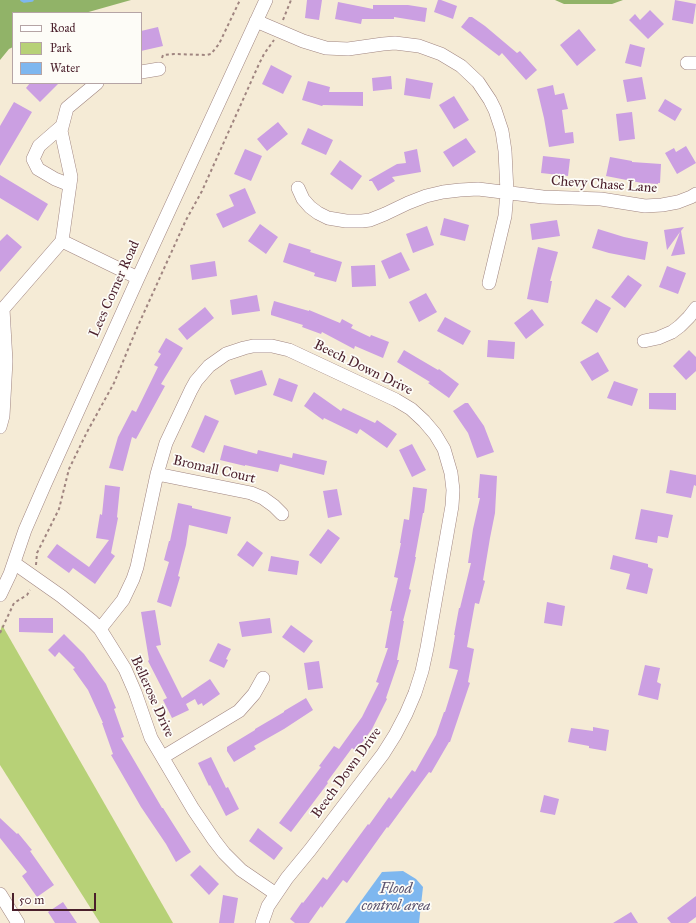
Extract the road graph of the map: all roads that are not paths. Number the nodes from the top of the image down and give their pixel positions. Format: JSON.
{"nodes":[{"id":1,"x":266,"y":0,"type":"edge"},
{"id":2,"x":256,"y":21,"type":"junction"},
{"id":3,"x":159,"y":69,"type":"road end"},
{"id":4,"x":142,"y":72,"type":"edge"},
{"id":5,"x":95,"y":84,"type":"edge"},
{"id":6,"x":62,"y":126,"type":"junction"},
{"id":7,"x":70,"y":185,"type":"junction"},
{"id":8,"x":298,"y":188,"type":"dead end"},
{"id":9,"x":507,"y":192,"type":"junction"},
{"id":10,"x":694,"y":200,"type":"edge"},
{"id":11,"x":62,"y":241,"type":"junction"},
{"id":12,"x":138,"y":278,"type":"junction"},
{"id":13,"x":489,"y":282,"type":"dead end"},
{"id":14,"x":696,"y":308,"type":"edge"},
{"id":15,"x":644,"y":341,"type":"dead end"},
{"id":16,"x":0,"y":427,"type":"edge"},
{"id":17,"x":157,"y":474,"type":"junction"},
{"id":18,"x":282,"y":514,"type":"dead end"},
{"id":19,"x":14,"y":563,"type":"junction"},
{"id":20,"x":0,"y":595,"type":"edge"},
{"id":21,"x":100,"y":629,"type":"junction"},
{"id":22,"x":262,"y":678,"type":"dead end"},
{"id":23,"x":163,"y":757,"type":"junction"},
{"id":24,"x":0,"y":894,"type":"edge"},
{"id":25,"x":276,"y":894,"type":"junction"},
{"id":26,"x":18,"y":923,"type":"edge"},
{"id":27,"x":262,"y":923,"type":"edge"}],
"edges":[{"from":1,"to":2,"type":"street","name":"Lees Corner Road"},
{"from":2,"to":9,"type":"street"},
{"from":2,"to":12,"type":"street","name":"Lees Corner Road"},
{"from":3,"to":4,"type":"street"},
{"from":5,"to":6,"type":"street"},
{"from":6,"to":7,"type":"street"},
{"from":6,"to":7,"type":"street"},
{"from":7,"to":11,"type":"street"},
{"from":8,"to":9,"type":"street","name":"Chevy Chase Lane"},
{"from":9,"to":10,"type":"street","name":"Chevy Chase Lane"},
{"from":9,"to":13,"type":"street"},
{"from":11,"to":12,"type":"street"},
{"from":11,"to":16,"type":"street"},
{"from":12,"to":19,"type":"street","name":"Lees Corner Road"},
{"from":14,"to":15,"type":"street"},
{"from":17,"to":18,"type":"street","name":"Bromall Court"},
{"from":17,"to":21,"type":"street","name":"Beech Down Drive"},
{"from":17,"to":25,"type":"street","name":"Beech Down Drive"},
{"from":19,"to":20,"type":"street","name":"Lees Corner Road"},
{"from":19,"to":21,"type":"street","name":"Bellerose Drive"},
{"from":21,"to":23,"type":"street","name":"Bellerose Drive"},
{"from":22,"to":23,"type":"street"},
{"from":23,"to":25,"type":"street","name":"Bellerose Drive"},
{"from":24,"to":26,"type":"street"},
{"from":25,"to":27,"type":"street","name":"Beech Down Drive"}]}
